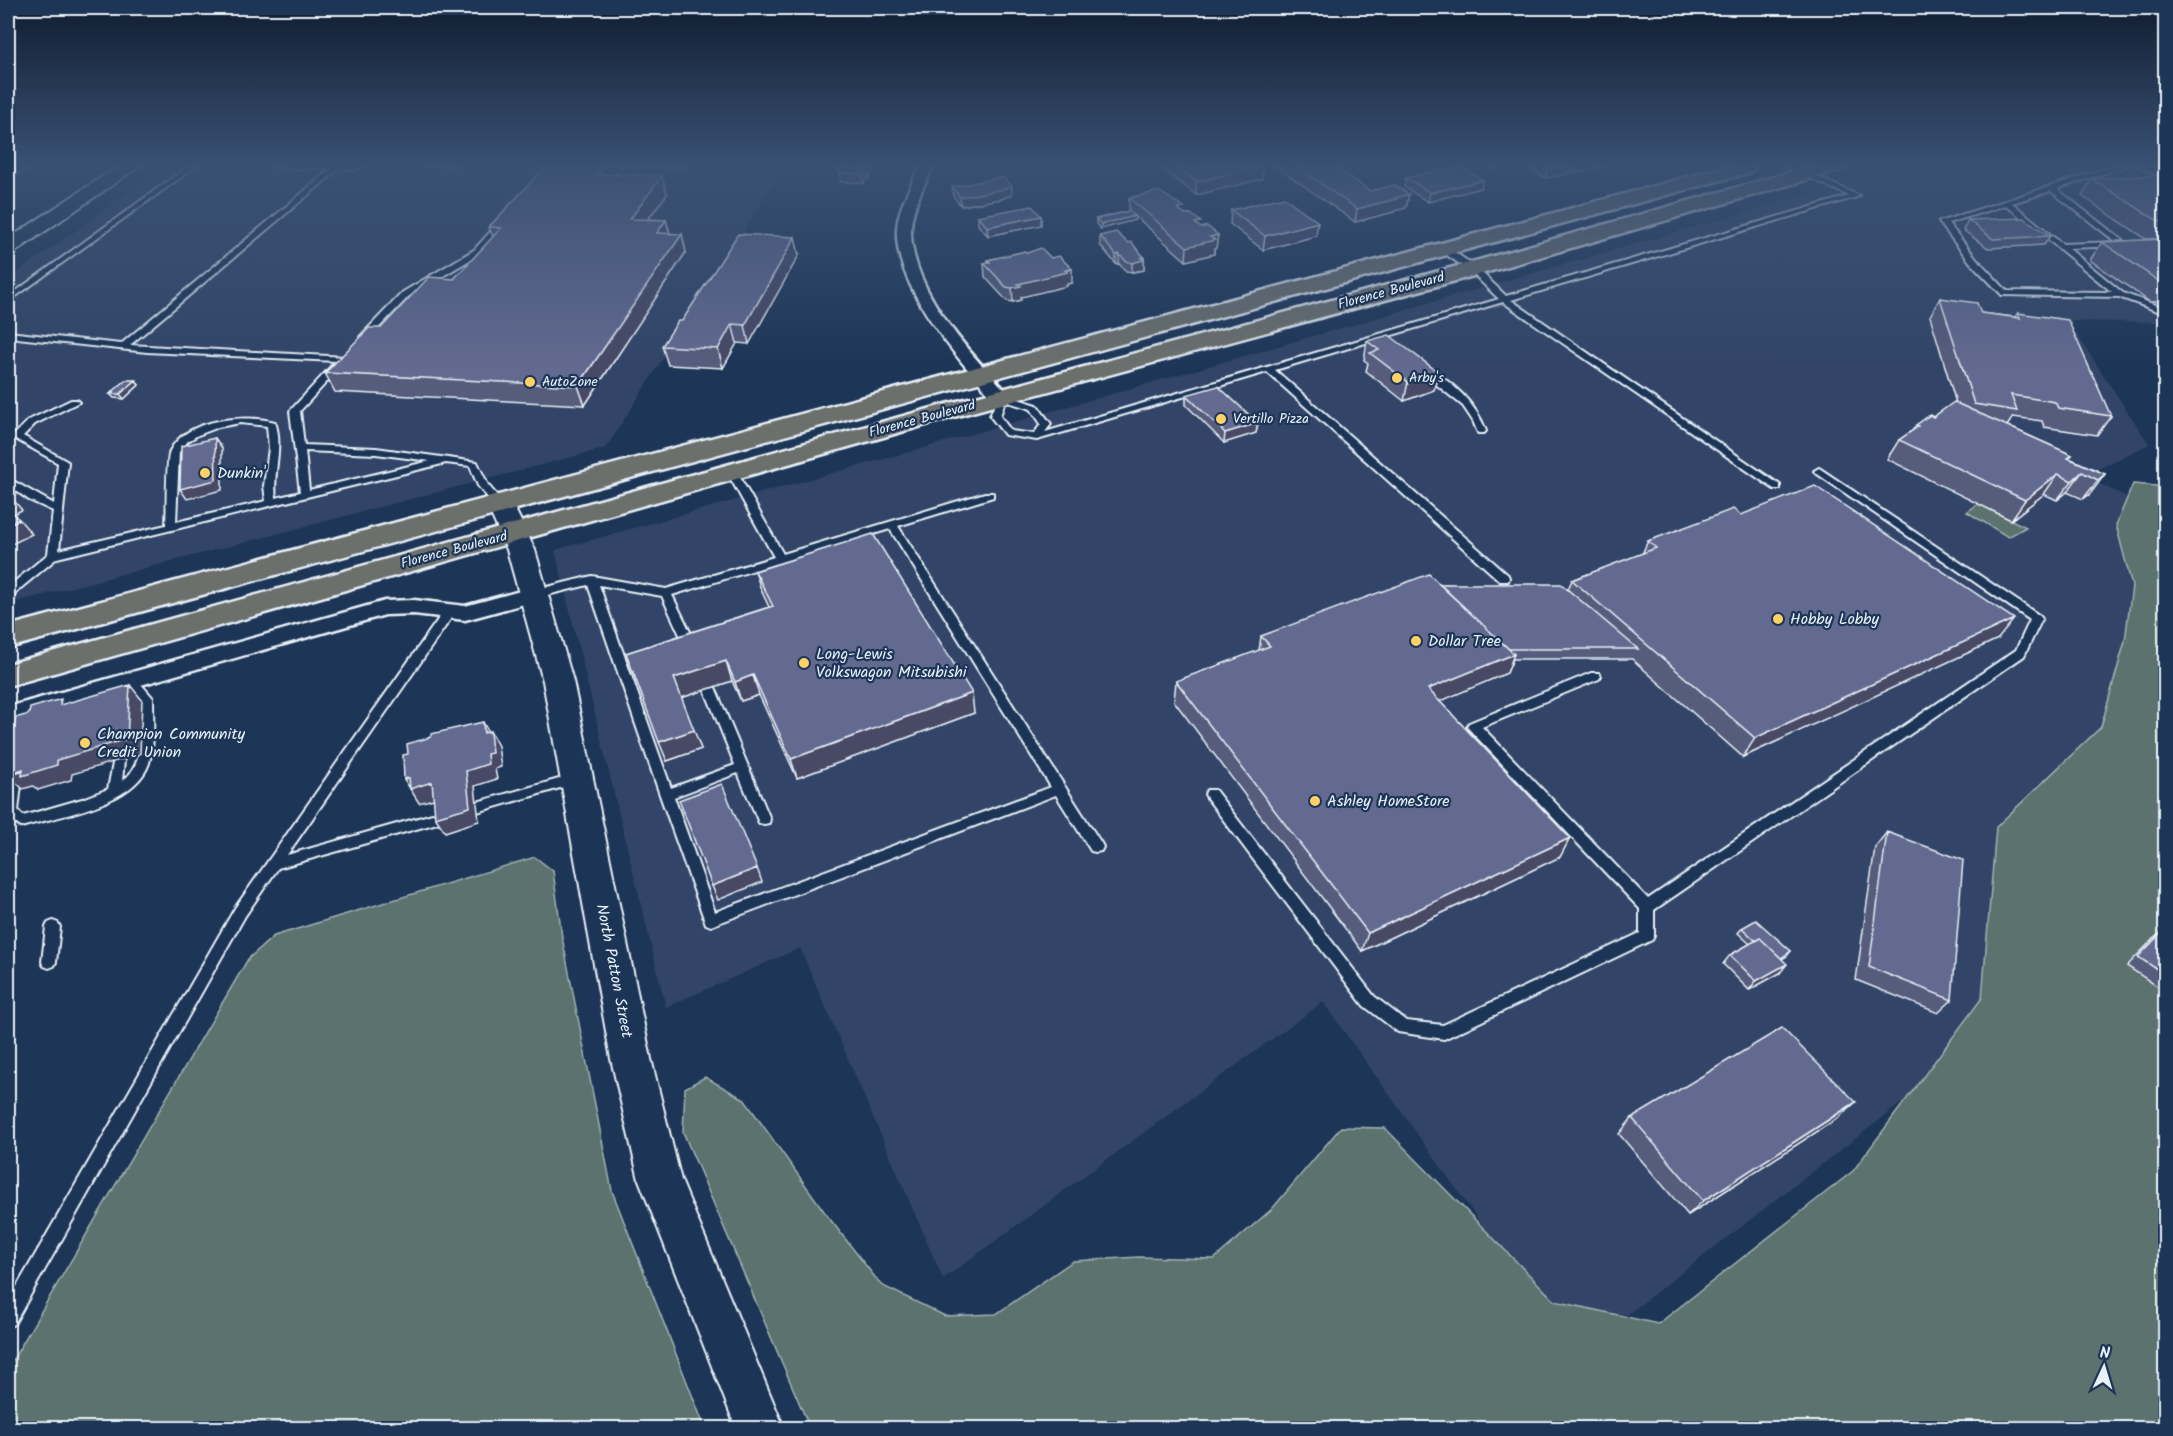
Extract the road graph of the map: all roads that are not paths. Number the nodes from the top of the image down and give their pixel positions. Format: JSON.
{"nodes":[{"id":1,"x":32,"y":232,"type":"edge"},
{"id":2,"x":102,"y":232,"type":"edge"},
{"id":3,"x":259,"y":232,"type":"edge"},
{"id":4,"x":495,"y":232,"type":"edge"},
{"id":5,"x":904,"y":232,"type":"edge"},
{"id":6,"x":1507,"y":232,"type":"edge"},
{"id":7,"x":1593,"y":232,"type":"edge"},
{"id":8,"x":1733,"y":232,"type":"edge"},
{"id":9,"x":1951,"y":232,"type":"edge"},
{"id":10,"x":2044,"y":232,"type":"edge"},
{"id":11,"x":2108,"y":232,"type":"edge"},
{"id":12,"x":2061,"y":246,"type":"junction"},
{"id":13,"x":8,"y":248,"type":"edge"},
{"id":14,"x":1444,"y":249,"type":"junction"},
{"id":15,"x":1473,"y":269,"type":"junction"},
{"id":16,"x":2120,"y":295,"type":"junction"},
{"id":17,"x":1504,"y":299,"type":"junction"},
{"id":18,"x":8,"y":300,"type":"edge"},
{"id":19,"x":2166,"y":312,"type":"edge"},
{"id":20,"x":8,"y":336,"type":"edge"},
{"id":21,"x":1379,"y":336,"type":"junction"},
{"id":22,"x":1389,"y":343,"type":"edge"},
{"id":23,"x":356,"y":346,"type":"edge"},
{"id":24,"x":122,"y":347,"type":"junction"},
{"id":25,"x":1416,"y":364,"type":"edge"},
{"id":26,"x":1269,"y":369,"type":"junction"},
{"id":27,"x":981,"y":375,"type":"junction"},
{"id":28,"x":1002,"y":397,"type":"junction"},
{"id":29,"x":74,"y":402,"type":"dead end"},
{"id":30,"x":1481,"y":432,"type":"dead end"},
{"id":31,"x":17,"y":437,"type":"junction"},
{"id":32,"x":1037,"y":437,"type":"junction"},
{"id":33,"x":8,"y":443,"type":"edge"},
{"id":34,"x":299,"y":448,"type":"junction"},
{"id":35,"x":443,"y":461,"type":"junction"},
{"id":36,"x":1820,"y":471,"type":"dead end"},
{"id":37,"x":732,"y":472,"type":"junction"},
{"id":38,"x":8,"y":481,"type":"edge"},
{"id":39,"x":1777,"y":487,"type":"dead end"},
{"id":40,"x":305,"y":494,"type":"junction"},
{"id":41,"x":989,"y":495,"type":"dead end"},
{"id":42,"x":271,"y":502,"type":"junction"},
{"id":43,"x":59,"y":510,"type":"junction"},
{"id":44,"x":507,"y":519,"type":"junction"},
{"id":45,"x":171,"y":526,"type":"junction"},
{"id":46,"x":893,"y":526,"type":"junction"},
{"id":47,"x":53,"y":555,"type":"junction"},
{"id":48,"x":780,"y":560,"type":"junction"},
{"id":49,"x":1504,"y":578,"type":"dead end"},
{"id":50,"x":592,"y":580,"type":"junction"},
{"id":51,"x":9,"y":592,"type":"edge"},
{"id":52,"x":666,"y":593,"type":"junction"},
{"id":53,"x":535,"y":594,"type":"junction"},
{"id":54,"x":450,"y":611,"type":"junction"},
{"id":55,"x":8,"y":637,"type":"edge"},
{"id":56,"x":694,"y":653,"type":"edge"},
{"id":57,"x":8,"y":675,"type":"edge"},
{"id":58,"x":1595,"y":676,"type":"dead end"},
{"id":59,"x":127,"y":688,"type":"junction"},
{"id":60,"x":710,"y":688,"type":"edge"},
{"id":61,"x":19,"y":715,"type":"edge"},
{"id":62,"x":19,"y":755,"type":"edge"},
{"id":63,"x":118,"y":760,"type":"edge"},
{"id":64,"x":742,"y":767,"type":"junction"},
{"id":65,"x":577,"y":779,"type":"junction"},
{"id":66,"x":1059,"y":789,"type":"junction"},
{"id":67,"x":114,"y":794,"type":"junction"},
{"id":68,"x":1211,"y":794,"type":"dead end"},
{"id":69,"x":666,"y":795,"type":"junction"},
{"id":70,"x":477,"y":807,"type":"dead end"},
{"id":71,"x":443,"y":816,"type":"edge"},
{"id":72,"x":764,"y":819,"type":"dead end"},
{"id":73,"x":1095,"y":846,"type":"dead end"},
{"id":74,"x":273,"y":864,"type":"junction"},
{"id":75,"x":1647,"y":907,"type":"junction"},
{"id":76,"x":53,"y":927,"type":"dead end"},
{"id":77,"x":49,"y":962,"type":"dead end"},
{"id":78,"x":8,"y":1318,"type":"edge"},
{"id":79,"x":760,"y":1428,"type":"edge"}],
"edges":[{"from":1,"to":13,"type":"street"},
{"from":2,"to":18,"type":"lane"},
{"from":3,"to":24,"type":"lane"},
{"from":4,"to":23,"type":"lane"},
{"from":5,"to":27,"type":"street"},
{"from":6,"to":14,"type":"highway","name":"Florence Boulevard"},
{"from":7,"to":15,"type":"highway","name":"Florence Boulevard"},
{"from":8,"to":17,"type":"lane"},
{"from":9,"to":16,"type":"lane"},
{"from":10,"to":12,"type":"lane"},
{"from":11,"to":12,"type":"lane"},
{"from":12,"to":16,"type":"lane"},
{"from":14,"to":15,"type":"lane"},
{"from":14,"to":27,"type":"highway","name":"Florence Boulevard"},
{"from":15,"to":17,"type":"lane"},
{"from":15,"to":28,"type":"highway","name":"Florence Boulevard"},
{"from":16,"to":19,"type":"lane"},
{"from":17,"to":21,"type":"lane"},
{"from":17,"to":39,"type":"lane"},
{"from":20,"to":24,"type":"lane"},
{"from":21,"to":22,"type":"lane"},
{"from":21,"to":26,"type":"lane"},
{"from":24,"to":34,"type":"lane"},
{"from":25,"to":30,"type":"lane"},
{"from":26,"to":32,"type":"lane"},
{"from":26,"to":49,"type":"lane"},
{"from":27,"to":28,"type":"street"},
{"from":27,"to":44,"type":"highway","name":"Florence Boulevard"},
{"from":28,"to":32,"type":"lane"},
{"from":28,"to":32,"type":"lane"},
{"from":28,"to":37,"type":"highway","name":"Florence Boulevard"},
{"from":29,"to":31,"type":"lane"},
{"from":31,"to":33,"type":"lane"},
{"from":31,"to":43,"type":"lane"},
{"from":34,"to":35,"type":"lane"},
{"from":34,"to":40,"type":"lane"},
{"from":35,"to":40,"type":"lane"},
{"from":35,"to":44,"type":"lane"},
{"from":36,"to":75,"type":"lane"},
{"from":37,"to":44,"type":"highway","name":"Florence Boulevard"},
{"from":37,"to":48,"type":"lane"},
{"from":38,"to":43,"type":"lane"},
{"from":40,"to":42,"type":"lane"},
{"from":41,"to":46,"type":"lane"},
{"from":42,"to":45,"type":"lane"},
{"from":42,"to":45,"type":"lane"},
{"from":43,"to":47,"type":"lane"},
{"from":44,"to":53,"type":"street","name":"North Patton Street"},
{"from":44,"to":55,"type":"highway","name":"Florence Boulevard"},
{"from":44,"to":57,"type":"highway","name":"Florence Boulevard"},
{"from":45,"to":47,"type":"lane"},
{"from":46,"to":48,"type":"lane"},
{"from":46,"to":66,"type":"lane"},
{"from":47,"to":51,"type":"lane"},
{"from":48,"to":52,"type":"lane"},
{"from":50,"to":52,"type":"lane"},
{"from":50,"to":53,"type":"lane"},
{"from":50,"to":69,"type":"lane"},
{"from":52,"to":56,"type":"lane"},
{"from":53,"to":54,"type":"street"},
{"from":53,"to":65,"type":"street","name":"North Patton Street"},
{"from":54,"to":59,"type":"street"},
{"from":54,"to":74,"type":"lane"},
{"from":58,"to":75,"type":"lane"},
{"from":59,"to":61,"type":"street"},
{"from":59,"to":67,"type":"lane"},
{"from":60,"to":64,"type":"lane"},
{"from":62,"to":67,"type":"lane"},
{"from":63,"to":67,"type":"lane"},
{"from":64,"to":69,"type":"lane"},
{"from":64,"to":72,"type":"lane"},
{"from":65,"to":70,"type":"lane"},
{"from":65,"to":79,"type":"street","name":"North Patton Street"},
{"from":66,"to":69,"type":"lane"},
{"from":66,"to":73,"type":"lane"},
{"from":68,"to":75,"type":"lane"},
{"from":71,"to":74,"type":"lane"},
{"from":74,"to":78,"type":"lane"},
{"from":76,"to":77,"type":"lane"}]}
